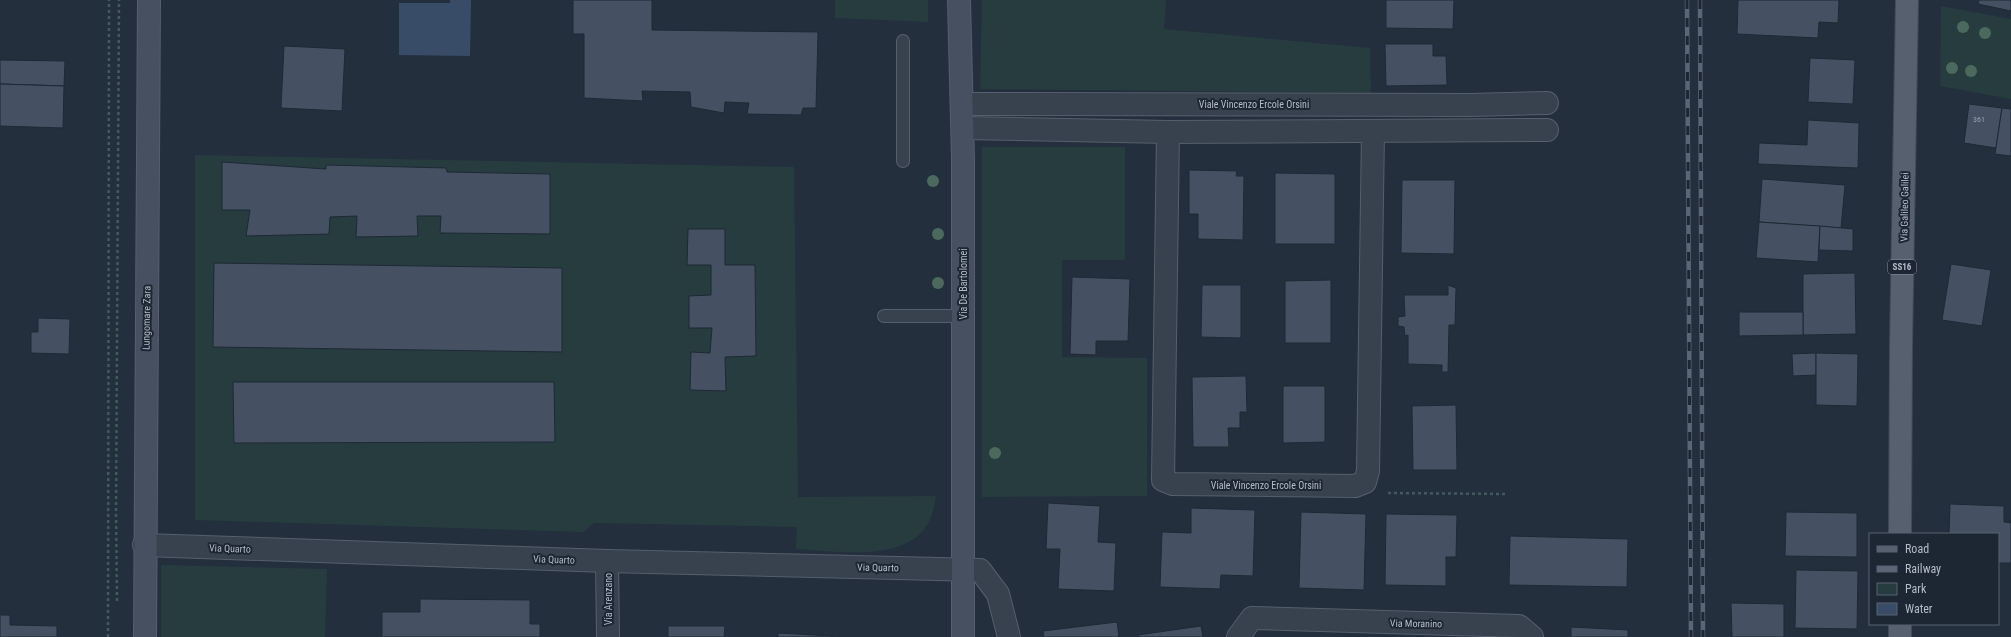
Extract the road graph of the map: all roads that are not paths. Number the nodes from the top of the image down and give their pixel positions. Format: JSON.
{"nodes":[{"id":1,"x":149,"y":0,"type":"edge"},
{"id":2,"x":959,"y":0,"type":"edge"},
{"id":3,"x":1907,"y":0,"type":"edge"},
{"id":4,"x":903,"y":41,"type":"dead end"},
{"id":5,"x":1547,"y":103,"type":"dead end"},
{"id":6,"x":962,"y":104,"type":"junction"},
{"id":7,"x":963,"y":128,"type":"junction"},
{"id":8,"x":1548,"y":130,"type":"dead end"},
{"id":9,"x":1373,"y":131,"type":"junction"},
{"id":10,"x":1168,"y":132,"type":"junction"},
{"id":11,"x":903,"y":161,"type":"dead end"},
{"id":12,"x":884,"y":316,"type":"dead end"},
{"id":13,"x":963,"y":316,"type":"junction"},
{"id":14,"x":1900,"y":533,"type":"edge"},
{"id":15,"x":144,"y":545,"type":"junction"},
{"id":16,"x":607,"y":560,"type":"junction"},
{"id":17,"x":963,"y":569,"type":"junction"},
{"id":18,"x":1900,"y":625,"type":"edge"},
{"id":19,"x":1312,"y":629,"type":"edge"},
{"id":20,"x":1526,"y":631,"type":"edge"},
{"id":21,"x":145,"y":637,"type":"edge"},
{"id":22,"x":608,"y":637,"type":"edge"},
{"id":23,"x":963,"y":637,"type":"edge"},
{"id":24,"x":1009,"y":637,"type":"edge"},
{"id":25,"x":1238,"y":637,"type":"edge"},
{"id":26,"x":1900,"y":637,"type":"edge"}],
"edges":[{"from":1,"to":15,"type":"street","name":"Lungomare Zara"},
{"from":2,"to":6,"type":"street","name":"Via De Bartolomei"},
{"from":3,"to":14,"type":"main road","name":"Via Galileo Galilei","number":"SS16"},
{"from":4,"to":11,"type":"lane"},
{"from":5,"to":6,"type":"street","name":"Viale Vincenzo Ercole Orsini"},
{"from":6,"to":7,"type":"street","name":"Via De Bartolomei"},
{"from":7,"to":10,"type":"street"},
{"from":7,"to":13,"type":"street","name":"Via De Bartolomei"},
{"from":8,"to":9,"type":"street"},
{"from":9,"to":10,"type":"street"},
{"from":9,"to":10,"type":"street","name":"Viale Vincenzo Ercole Orsini"},
{"from":12,"to":13,"type":"lane"},
{"from":13,"to":17,"type":"street","name":"Via De Bartolomei"},
{"from":15,"to":16,"type":"street","name":"Via Quarto"},
{"from":15,"to":21,"type":"street","name":"Lungomare Zara"},
{"from":16,"to":17,"type":"street","name":"Via Quarto"},
{"from":16,"to":22,"type":"street","name":"Via Arenzano"},
{"from":17,"to":23,"type":"street","name":"Via De Bartolomei"},
{"from":17,"to":24,"type":"street"},
{"from":18,"to":26,"type":"main road"},
{"from":19,"to":20,"type":"street","name":"Via Moranino"},
{"from":19,"to":25,"type":"street","name":"Via Moranino"}]}
